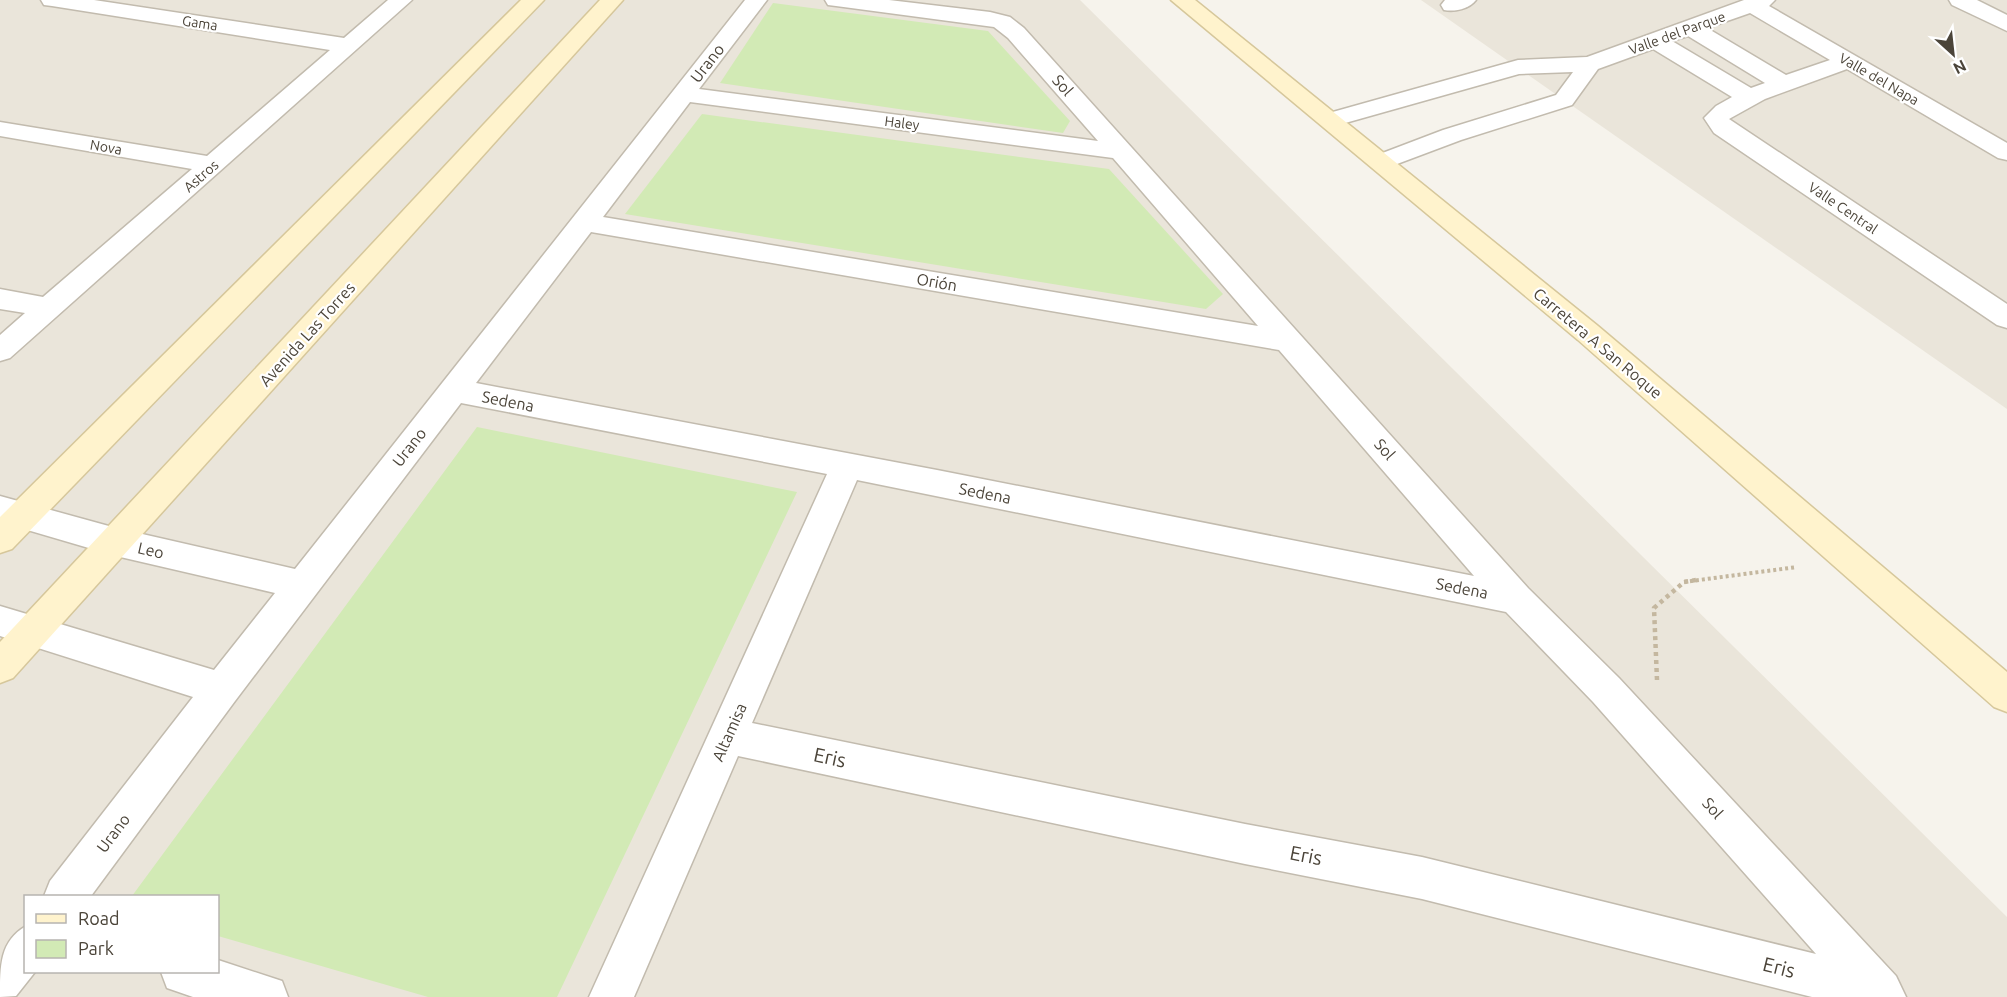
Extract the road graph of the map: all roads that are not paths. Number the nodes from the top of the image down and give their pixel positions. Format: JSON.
{"nodes":[{"id":1,"x":51,"y":0,"type":"edge"},
{"id":2,"x":401,"y":0,"type":"edge"},
{"id":3,"x":533,"y":0,"type":"edge"},
{"id":4,"x":612,"y":0,"type":"edge"},
{"id":5,"x":756,"y":0,"type":"edge"},
{"id":6,"x":836,"y":0,"type":"edge"},
{"id":7,"x":1182,"y":0,"type":"edge"},
{"id":8,"x":1960,"y":0,"type":"edge"},
{"id":9,"x":1758,"y":3,"type":"edge"},
{"id":10,"x":2007,"y":24,"type":"edge"},
{"id":11,"x":1691,"y":28,"type":"junction"},
{"id":12,"x":1656,"y":41,"type":"junction"},
{"id":13,"x":349,"y":46,"type":"junction"},
{"id":14,"x":1849,"y":61,"type":"junction"},
{"id":15,"x":1590,"y":64,"type":"junction"},
{"id":16,"x":1481,"y":77,"type":"junction"},
{"id":17,"x":1784,"y":84,"type":"junction"},
{"id":18,"x":683,"y":94,"type":"junction"},
{"id":19,"x":1751,"y":98,"type":"junction"},
{"id":20,"x":1525,"y":111,"type":"junction"},
{"id":21,"x":1331,"y":120,"type":"junction"},
{"id":22,"x":0,"y":129,"type":"edge"},
{"id":23,"x":1121,"y":152,"type":"junction"},
{"id":24,"x":2007,"y":153,"type":"edge"},
{"id":25,"x":1381,"y":162,"type":"junction"},
{"id":26,"x":212,"y":165,"type":"junction"},
{"id":27,"x":584,"y":222,"type":"junction"},
{"id":28,"x":0,"y":299,"type":"edge"},
{"id":29,"x":49,"y":308,"type":"junction"},
{"id":30,"x":2007,"y":318,"type":"edge"},
{"id":31,"x":1290,"y":342,"type":"junction"},
{"id":32,"x":0,"y":351,"type":"edge"},
{"id":33,"x":453,"y":390,"type":"junction"},
{"id":34,"x":847,"y":466,"type":"junction"},
{"id":35,"x":12,"y":512,"type":"edge"},
{"id":36,"x":0,"y":539,"type":"edge"},
{"id":37,"x":116,"y":542,"type":"junction"},
{"id":38,"x":303,"y":585,"type":"junction"},
{"id":39,"x":1516,"y":599,"type":"junction"},
{"id":40,"x":16,"y":626,"type":"edge"},
{"id":41,"x":0,"y":667,"type":"edge"},
{"id":42,"x":222,"y":689,"type":"junction"},
{"id":43,"x":2007,"y":695,"type":"edge"},
{"id":44,"x":728,"y":736,"type":"junction"},
{"id":45,"x":67,"y":895,"type":"edge"},
{"id":46,"x":24,"y":950,"type":"edge"},
{"id":47,"x":186,"y":973,"type":"edge"},
{"id":48,"x":0,"y":980,"type":"edge"},
{"id":49,"x":1882,"y":995,"type":"edge"},
{"id":50,"x":266,"y":997,"type":"edge"},
{"id":51,"x":611,"y":997,"type":"edge"}],
"edges":[{"from":1,"to":13,"type":"street","name":"Gama"},
{"from":2,"to":13,"type":"street","name":"Astros"},
{"from":3,"to":35,"type":"street"},
{"from":4,"to":37,"type":"street","name":"Avenida Las Torres"},
{"from":5,"to":18,"type":"street","name":"Urano"},
{"from":6,"to":23,"type":"street","name":"Sol"},
{"from":7,"to":21,"type":"street","name":"Carretera A San Roque"},
{"from":8,"to":10,"type":"street"},
{"from":9,"to":11,"type":"street","name":"Valle del Parque"},
{"from":9,"to":14,"type":"street","name":"Valle del Napa"},
{"from":11,"to":12,"type":"street","name":"Valle del Parque"},
{"from":11,"to":17,"type":"street"},
{"from":12,"to":15,"type":"street","name":"Valle del Parque"},
{"from":12,"to":19,"type":"street"},
{"from":13,"to":26,"type":"street","name":"Astros"},
{"from":14,"to":17,"type":"street","name":"Valle Central"},
{"from":14,"to":24,"type":"street","name":"Valle del Napa"},
{"from":15,"to":16,"type":"street","name":"Valle del Parque"},
{"from":15,"to":20,"type":"street"},
{"from":16,"to":20,"type":"street"},
{"from":16,"to":21,"type":"street","name":"Valle del Parque"},
{"from":17,"to":19,"type":"street","name":"Valle Central"},
{"from":18,"to":23,"type":"street","name":"Haley"},
{"from":18,"to":27,"type":"street","name":"Urano"},
{"from":19,"to":30,"type":"street","name":"Valle Central"},
{"from":20,"to":25,"type":"street"},
{"from":21,"to":25,"type":"street","name":"Carretera A San Roque"},
{"from":22,"to":26,"type":"street","name":"Nova"},
{"from":23,"to":31,"type":"street","name":"Sol"},
{"from":25,"to":43,"type":"street","name":"Carretera A San Roque"},
{"from":26,"to":29,"type":"street","name":"Astros"},
{"from":27,"to":31,"type":"street","name":"Orión"},
{"from":27,"to":33,"type":"street","name":"Urano"},
{"from":28,"to":29,"type":"street"},
{"from":29,"to":32,"type":"street","name":"Astros"},
{"from":31,"to":39,"type":"street","name":"Sol"},
{"from":33,"to":34,"type":"street","name":"Sedena"},
{"from":33,"to":38,"type":"street","name":"Urano"},
{"from":34,"to":39,"type":"street","name":"Sedena"},
{"from":34,"to":44,"type":"street","name":"Altamisa"},
{"from":35,"to":36,"type":"street"},
{"from":35,"to":37,"type":"street","name":"Leo"},
{"from":37,"to":38,"type":"street","name":"Leo"},
{"from":37,"to":40,"type":"street","name":"Avenida Las Torres"},
{"from":38,"to":42,"type":"street","name":"Urano"},
{"from":39,"to":49,"type":"street","name":"Sol"},
{"from":40,"to":41,"type":"street","name":"Avenida Las Torres"},
{"from":40,"to":42,"type":"street"},
{"from":42,"to":45,"type":"street","name":"Urano"},
{"from":44,"to":49,"type":"street","name":"Eris"},
{"from":44,"to":51,"type":"street","name":"Altamisa"},
{"from":46,"to":48,"type":"street"},
{"from":47,"to":50,"type":"street"}]}
